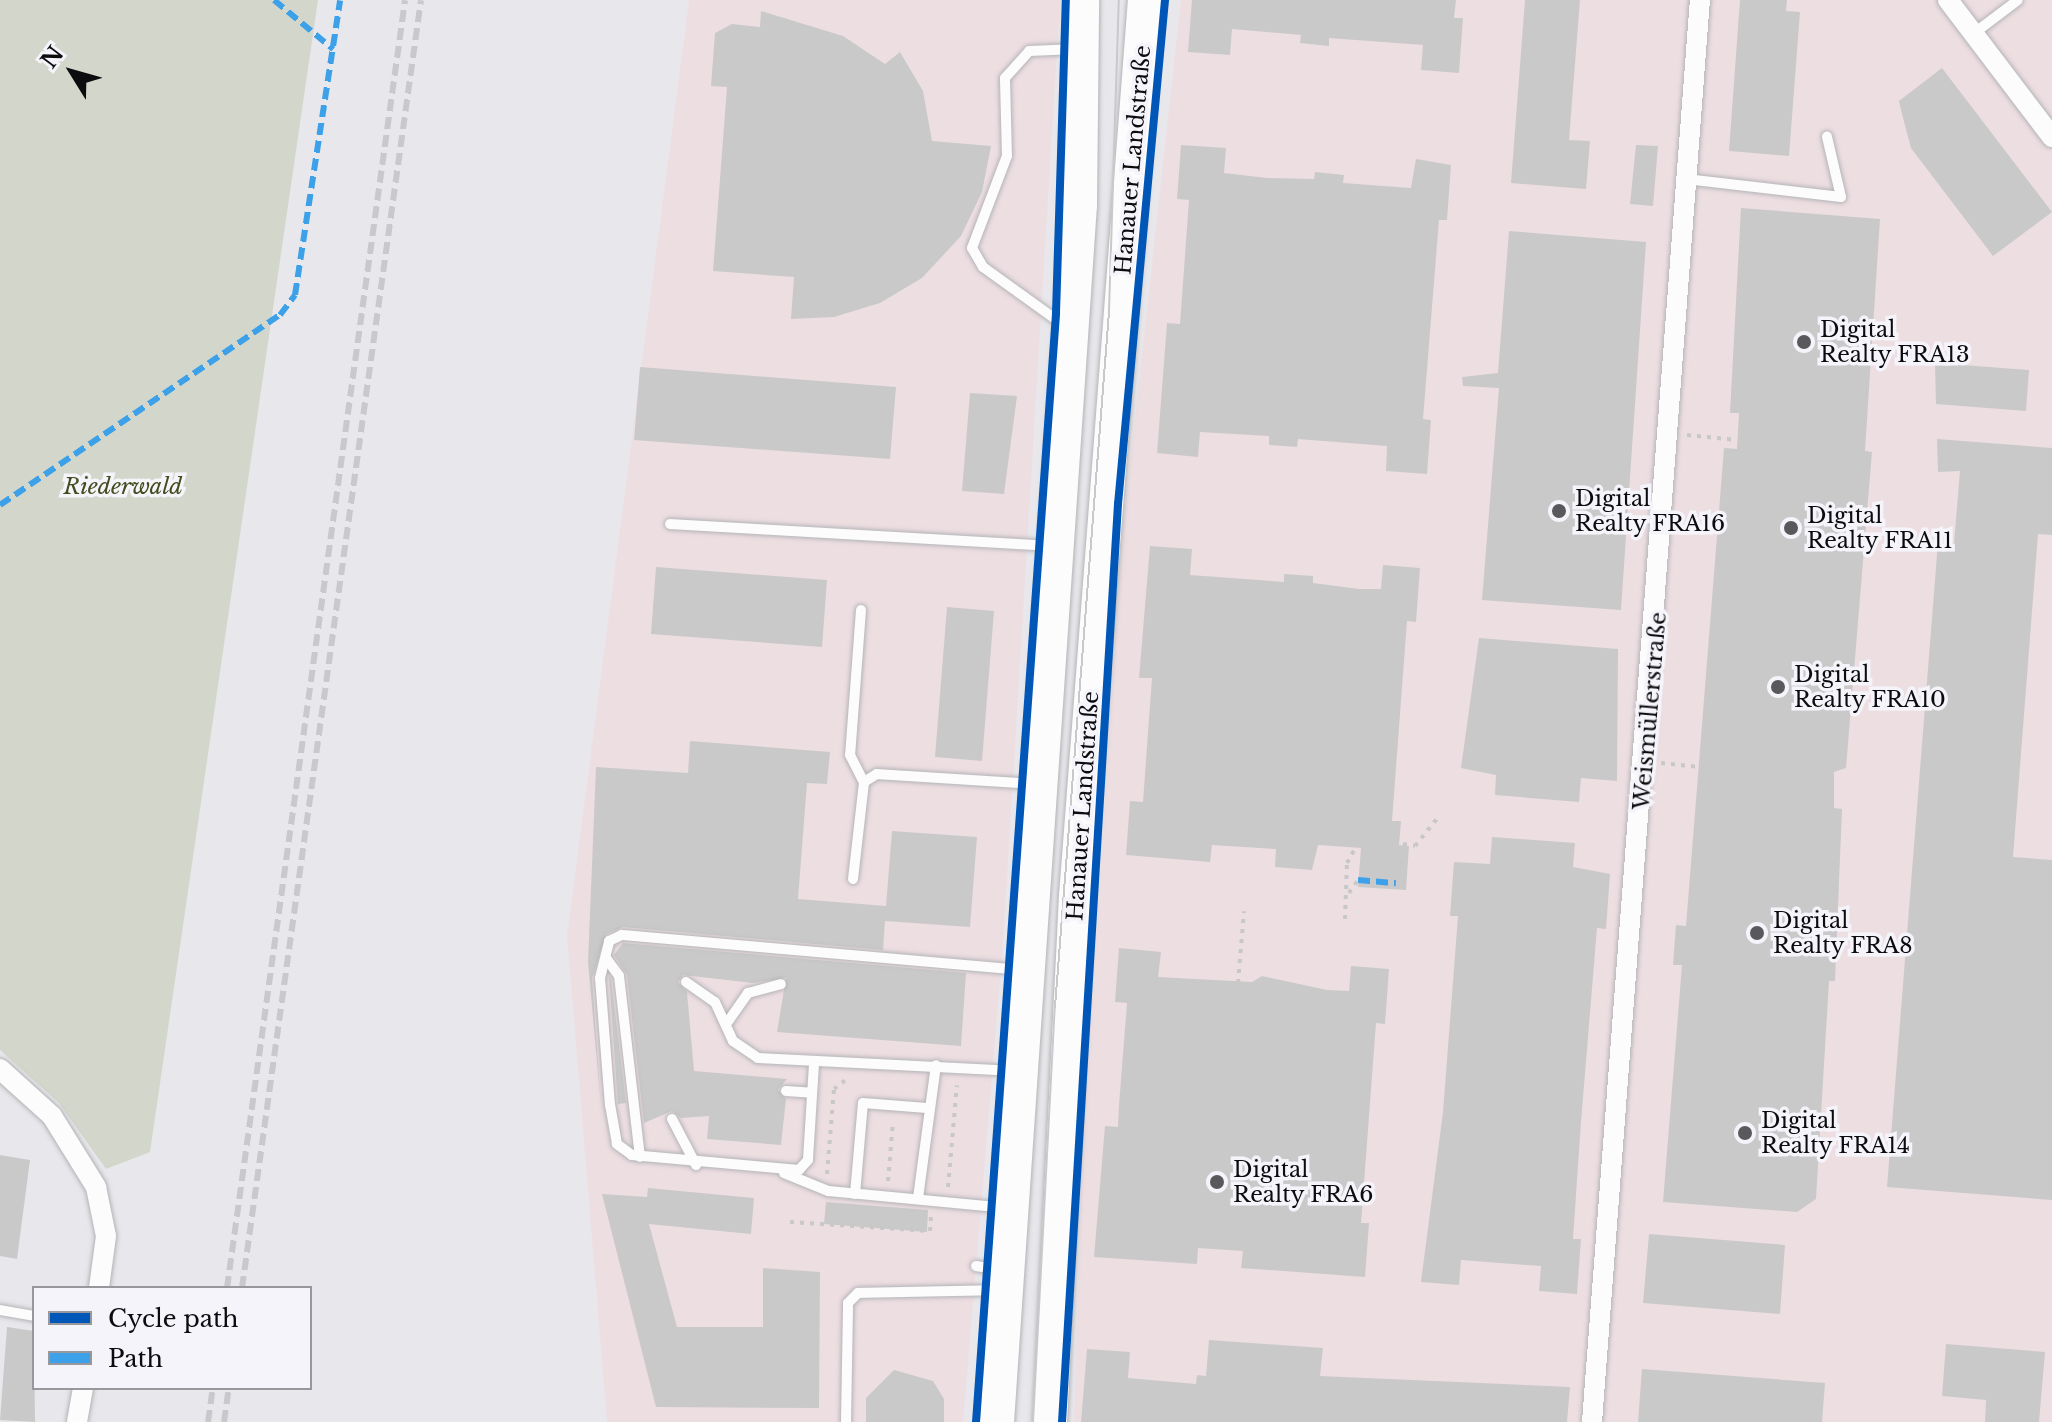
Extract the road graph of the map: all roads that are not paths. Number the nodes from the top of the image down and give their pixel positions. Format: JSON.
{"nodes":[{"id":1,"x":1082,"y":0,"type":"edge"},
{"id":2,"x":1145,"y":0,"type":"edge"},
{"id":3,"x":1700,"y":0,"type":"edge"},
{"id":4,"x":1948,"y":0,"type":"edge"},
{"id":5,"x":2018,"y":0,"type":"edge"},
{"id":6,"x":1973,"y":34,"type":"junction"},
{"id":7,"x":1082,"y":50,"type":"junction"},
{"id":8,"x":1827,"y":137,"type":"dead end"},
{"id":9,"x":2052,"y":137,"type":"edge"},
{"id":10,"x":1686,"y":179,"type":"junction"},
{"id":11,"x":1070,"y":329,"type":"junction"},
{"id":12,"x":670,"y":524,"type":"dead end"},
{"id":13,"x":1053,"y":546,"type":"junction"},
{"id":14,"x":861,"y":610,"type":"dead end"},
{"id":15,"x":864,"y":782,"type":"junction"},
{"id":16,"x":1036,"y":785,"type":"junction"},
{"id":17,"x":853,"y":879,"type":"dead end"},
{"id":18,"x":606,"y":958,"type":"junction"},
{"id":19,"x":1022,"y":970,"type":"junction"},
{"id":20,"x":686,"y":982,"type":"dead end"},
{"id":21,"x":781,"y":984,"type":"dead end"},
{"id":22,"x":727,"y":1023,"type":"junction"},
{"id":23,"x":814,"y":1064,"type":"junction"},
{"id":24,"x":936,"y":1065,"type":"junction"},
{"id":25,"x":0,"y":1069,"type":"edge"},
{"id":26,"x":1016,"y":1071,"type":"junction"},
{"id":27,"x":786,"y":1091,"type":"dead end"},
{"id":28,"x":812,"y":1093,"type":"junction"},
{"id":29,"x":927,"y":1108,"type":"junction"},
{"id":30,"x":672,"y":1119,"type":"dead end"},
{"id":31,"x":640,"y":1157,"type":"junction"},
{"id":32,"x":696,"y":1165,"type":"junction"},
{"id":33,"x":782,"y":1172,"type":"junction"},
{"id":34,"x":855,"y":1194,"type":"junction"},
{"id":35,"x":918,"y":1198,"type":"junction"},
{"id":36,"x":1007,"y":1208,"type":"junction"},
{"id":37,"x":994,"y":1275,"type":"junction"},
{"id":38,"x":99,"y":1286,"type":"edge"},
{"id":39,"x":0,"y":1310,"type":"edge"},
{"id":40,"x":32,"y":1316,"type":"edge"},
{"id":41,"x":83,"y":1390,"type":"edge"},
{"id":42,"x":77,"y":1422,"type":"edge"},
{"id":43,"x":846,"y":1422,"type":"edge"},
{"id":44,"x":997,"y":1422,"type":"edge"},
{"id":45,"x":1050,"y":1422,"type":"edge"},
{"id":46,"x":1592,"y":1422,"type":"edge"}],
"edges":[{"from":1,"to":7,"type":"main road"},
{"from":2,"to":45,"type":"main road","name":"Hanauer Landstraße"},
{"from":3,"to":10,"type":"street","name":"Weismüllerstraße"},
{"from":4,"to":6,"type":"street"},
{"from":5,"to":6,"type":"lane"},
{"from":6,"to":9,"type":"street"},
{"from":7,"to":11,"type":"main road"},
{"from":7,"to":11,"type":"lane"},
{"from":8,"to":10,"type":"lane"},
{"from":10,"to":46,"type":"street","name":"Weismüllerstraße"},
{"from":11,"to":13,"type":"main road"},
{"from":12,"to":13,"type":"lane"},
{"from":13,"to":16,"type":"main road"},
{"from":14,"to":15,"type":"lane"},
{"from":15,"to":16,"type":"lane"},
{"from":15,"to":17,"type":"lane"},
{"from":16,"to":19,"type":"main road"},
{"from":18,"to":19,"type":"lane"},
{"from":18,"to":31,"type":"lane"},
{"from":18,"to":31,"type":"lane"},
{"from":19,"to":26,"type":"main road"},
{"from":20,"to":22,"type":"lane"},
{"from":21,"to":22,"type":"lane"},
{"from":22,"to":23,"type":"lane"},
{"from":23,"to":24,"type":"lane"},
{"from":23,"to":28,"type":"lane"},
{"from":24,"to":26,"type":"lane"},
{"from":24,"to":29,"type":"lane"},
{"from":25,"to":38,"type":"street"},
{"from":26,"to":36,"type":"main road"},
{"from":27,"to":28,"type":"lane"},
{"from":28,"to":33,"type":"lane"},
{"from":29,"to":34,"type":"lane"},
{"from":29,"to":35,"type":"lane"},
{"from":30,"to":32,"type":"lane"},
{"from":31,"to":32,"type":"lane"},
{"from":32,"to":33,"type":"lane"},
{"from":33,"to":34,"type":"lane"},
{"from":34,"to":35,"type":"lane"},
{"from":35,"to":36,"type":"lane"},
{"from":36,"to":37,"type":"main road"},
{"from":37,"to":43,"type":"lane"},
{"from":37,"to":44,"type":"main road"},
{"from":39,"to":40,"type":"lane"},
{"from":41,"to":42,"type":"street"}]}
